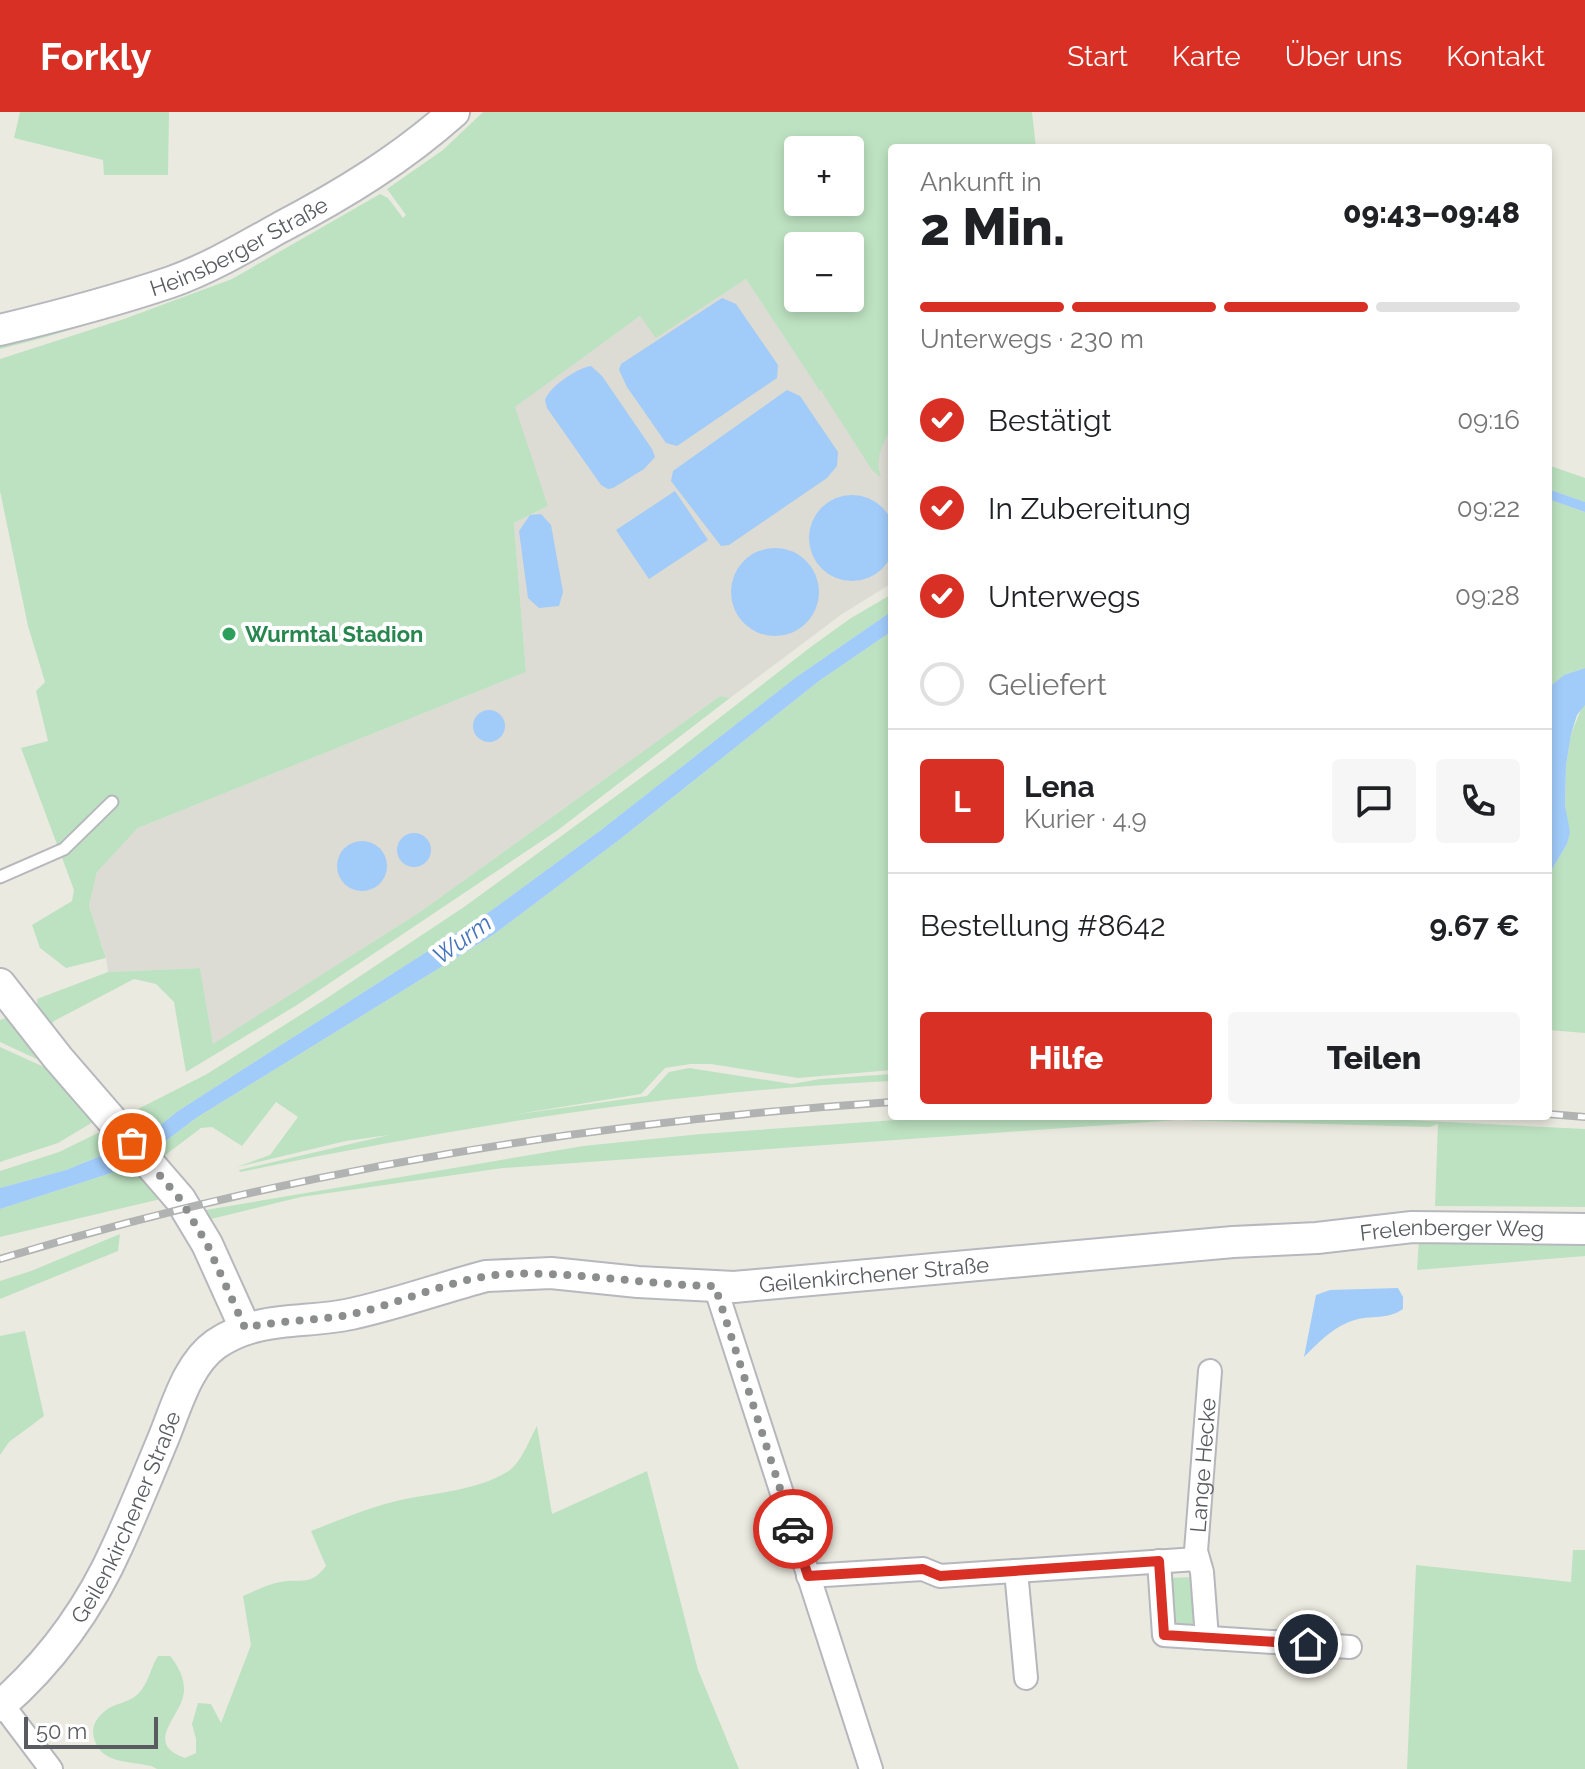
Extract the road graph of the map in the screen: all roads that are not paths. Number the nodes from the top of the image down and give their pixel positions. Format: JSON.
{"nodes":[{"id":1,"x":454,"y":112,"type":"edge"},
{"id":2,"x":0,"y":330,"type":"edge"},
{"id":3,"x":112,"y":802,"type":"dead end"},
{"id":4,"x":0,"y":877,"type":"edge"},
{"id":5,"x":5,"y":999,"type":"edge"},
{"id":6,"x":1585,"y":1229,"type":"edge"},
{"id":7,"x":1317,"y":1238,"type":"joint"},
{"id":8,"x":715,"y":1286,"type":"junction"},
{"id":9,"x":245,"y":1328,"type":"junction"},
{"id":10,"x":1210,"y":1371,"type":"dead end"},
{"id":11,"x":1197,"y":1559,"type":"junction"},
{"id":12,"x":1159,"y":1561,"type":"junction"},
{"id":13,"x":1016,"y":1571,"type":"junction"},
{"id":14,"x":808,"y":1576,"type":"junction"},
{"id":15,"x":1207,"y":1638,"type":"junction"},
{"id":16,"x":1350,"y":1647,"type":"dead end"},
{"id":17,"x":1026,"y":1678,"type":"dead end"},
{"id":18,"x":1,"y":1705,"type":"edge"},
{"id":19,"x":51,"y":1769,"type":"edge"},
{"id":20,"x":871,"y":1769,"type":"edge"}],
"edges":[{"from":1,"to":2,"type":"main road","name":"Heinsberger Straße"},
{"from":3,"to":4,"type":"lane"},
{"from":5,"to":9,"type":"main road"},
{"from":6,"to":7,"type":"main road","name":"Frelenberger Weg"},
{"from":7,"to":8,"type":"main road","name":"Geilenkirchener Straße"},
{"from":8,"to":9,"type":"main road","name":"Geilenkirchener Straße"},
{"from":8,"to":14,"type":"street"},
{"from":9,"to":18,"type":"main road","name":"Geilenkirchener Straße"},
{"from":10,"to":11,"type":"street","name":"Lange Hecke"},
{"from":11,"to":12,"type":"street","name":"Lange Hecke"},
{"from":11,"to":15,"type":"street","name":"Lange Hecke"},
{"from":12,"to":13,"type":"street","name":"Lange Hecke"},
{"from":12,"to":15,"type":"street"},
{"from":13,"to":14,"type":"street","name":"Lange Hecke"},
{"from":13,"to":17,"type":"street"},
{"from":14,"to":20,"type":"street"},
{"from":15,"to":16,"type":"street"},
{"from":18,"to":19,"type":"street"}]}
